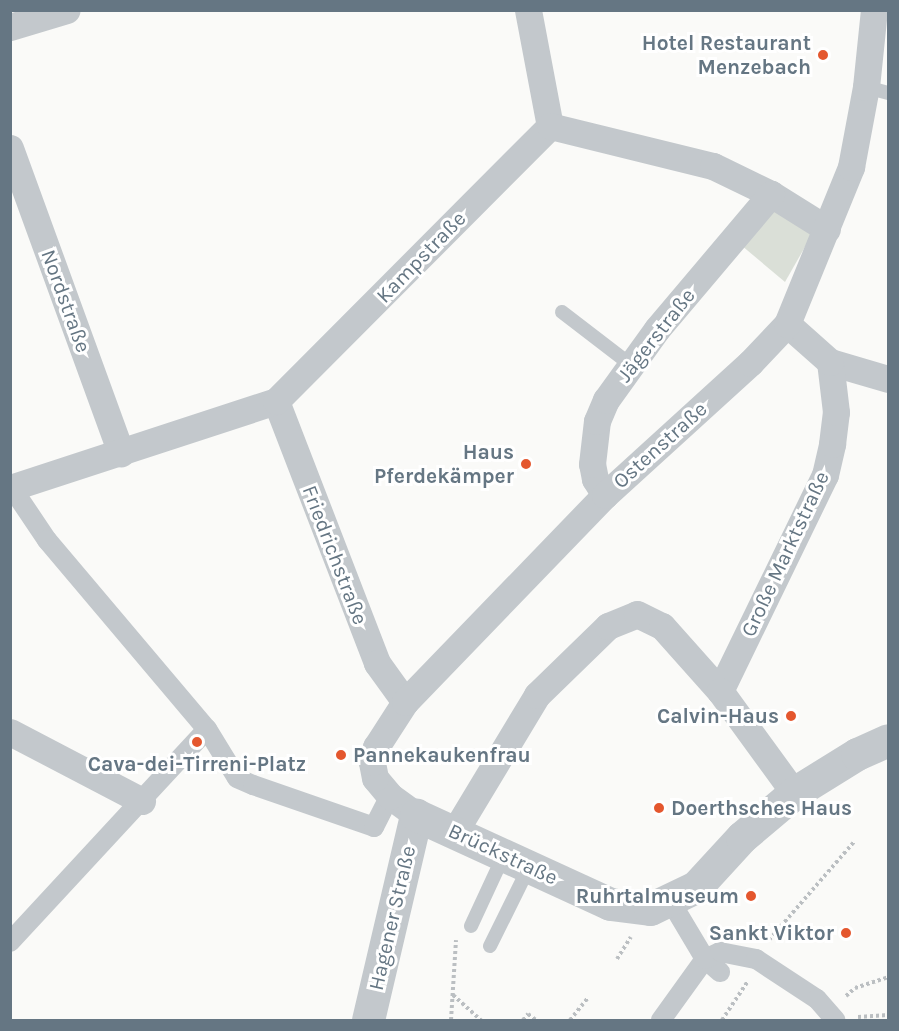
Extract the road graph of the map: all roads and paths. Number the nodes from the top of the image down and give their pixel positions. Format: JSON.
{"nodes":[{"id":1,"x":67,"y":10,"type":"edge"},
{"id":2,"x":528,"y":10,"type":"edge"},
{"id":3,"x":874,"y":10,"type":"edge"},
{"id":4,"x":10,"y":27,"type":"edge"},
{"id":5,"x":877,"y":90,"type":"edge"},
{"id":6,"x":550,"y":126,"type":"junction"},
{"id":7,"x":10,"y":148,"type":"edge"},
{"id":8,"x":771,"y":194,"type":"junction"},
{"id":9,"x":827,"y":230,"type":"junction"},
{"id":10,"x":562,"y":312,"type":"dead end"},
{"id":11,"x":787,"y":324,"type":"junction"},
{"id":12,"x":830,"y":362,"type":"junction"},
{"id":13,"x":631,"y":365,"type":"junction"},
{"id":14,"x":888,"y":380,"type":"edge"},
{"id":15,"x":276,"y":401,"type":"junction"},
{"id":16,"x":121,"y":453,"type":"junction"},
{"id":17,"x":11,"y":488,"type":"edge"},
{"id":18,"x":605,"y":495,"type":"junction"},
{"id":19,"x":720,"y":691,"type":"junction"},
{"id":20,"x":405,"y":702,"type":"junction"},
{"id":21,"x":207,"y":729,"type":"junction"},
{"id":22,"x":10,"y":732,"type":"edge"},
{"id":23,"x":888,"y":740,"type":"edge"},
{"id":24,"x":794,"y":793,"type":"junction"},
{"id":25,"x":390,"y":796,"type":"junction"},
{"id":26,"x":142,"y":801,"type":"junction"},
{"id":27,"x":416,"y":815,"type":"junction"},
{"id":28,"x":455,"y":831,"type":"junction"},
{"id":29,"x":854,"y":842,"type":"dead end"},
{"id":30,"x":517,"y":859,"type":"junction"},
{"id":31,"x":671,"y":902,"type":"junction"},
{"id":32,"x":471,"y":926,"type":"dead end"},
{"id":33,"x":720,"y":935,"type":"dead end"},
{"id":34,"x":10,"y":942,"type":"edge"},
{"id":35,"x":490,"y":946,"type":"dead end"},
{"id":36,"x":705,"y":959,"type":"junction"},
{"id":37,"x":756,"y":959,"type":"junction"},
{"id":38,"x":720,"y":972,"type":"dead end"},
{"id":39,"x":888,"y":977,"type":"edge"},
{"id":40,"x":453,"y":994,"type":"dead end"},
{"id":41,"x":588,"y":998,"type":"dead end"},
{"id":42,"x":840,"y":1001,"type":"dead end"},
{"id":43,"x":888,"y":1015,"type":"edge"},
{"id":44,"x":841,"y":1019,"type":"edge"},
{"id":45,"x":368,"y":1020,"type":"edge"},
{"id":46,"x":481,"y":1020,"type":"edge"},
{"id":47,"x":523,"y":1020,"type":"edge"},
{"id":48,"x":536,"y":1020,"type":"edge"},
{"id":49,"x":570,"y":1020,"type":"edge"},
{"id":50,"x":661,"y":1020,"type":"edge"},
{"id":51,"x":722,"y":1020,"type":"edge"}],
"edges":[{"from":1,"to":4,"type":"street"},
{"from":2,"to":6,"type":"street"},
{"from":3,"to":5,"type":"street","name":"Ostenstraße"},
{"from":5,"to":9,"type":"street","name":"Ostenstraße"},
{"from":6,"to":8,"type":"street"},
{"from":6,"to":15,"type":"street","name":"Kampstraße"},
{"from":7,"to":16,"type":"street","name":"Nordstraße"},
{"from":8,"to":9,"type":"street"},
{"from":8,"to":13,"type":"street","name":"Jägerstraße"},
{"from":9,"to":11,"type":"street","name":"Ostenstraße"},
{"from":10,"to":13,"type":"lane"},
{"from":11,"to":12,"type":"street"},
{"from":11,"to":18,"type":"street","name":"Ostenstraße"},
{"from":12,"to":14,"type":"street"},
{"from":12,"to":19,"type":"street","name":"Große Marktstraße"},
{"from":13,"to":18,"type":"street","name":"Jägerstraße"},
{"from":15,"to":16,"type":"street","name":"Kampstraße"},
{"from":15,"to":20,"type":"street","name":"Friedrichstraße"},
{"from":16,"to":17,"type":"street","name":"Kampstraße"},
{"from":17,"to":21,"type":"street"},
{"from":18,"to":20,"type":"street","name":"Ostenstraße"},
{"from":19,"to":24,"type":"street"},
{"from":19,"to":28,"type":"street"},
{"from":20,"to":25,"type":"street","name":"Ostenstraße"},
{"from":21,"to":25,"type":"street"},
{"from":21,"to":26,"type":"street"},
{"from":22,"to":26,"type":"street"},
{"from":23,"to":24,"type":"street","name":"Brückstraße"},
{"from":24,"to":31,"type":"street","name":"Brückstraße"},
{"from":25,"to":27,"type":"street","name":"Ostenstraße"},
{"from":26,"to":34,"type":"street"},
{"from":27,"to":28,"type":"street","name":"Brückstraße"},
{"from":27,"to":45,"type":"street","name":"Hagener Straße"},
{"from":28,"to":30,"type":"street","name":"Brückstraße"},
{"from":29,"to":37,"type":"path"},
{"from":30,"to":31,"type":"street","name":"Brückstraße"},
{"from":30,"to":32,"type":"lane"},
{"from":30,"to":35,"type":"lane"},
{"from":31,"to":36,"type":"street"},
{"from":33,"to":36,"type":"street"},
{"from":36,"to":37,"type":"street"},
{"from":36,"to":38,"type":"street"},
{"from":36,"to":50,"type":"street"},
{"from":37,"to":44,"type":"street"},
{"from":37,"to":51,"type":"path"},
{"from":39,"to":42,"type":"path"},
{"from":40,"to":46,"type":"path"},
{"from":41,"to":49,"type":"path"},
{"from":43,"to":44,"type":"path"},
{"from":47,"to":48,"type":"path"}]}
